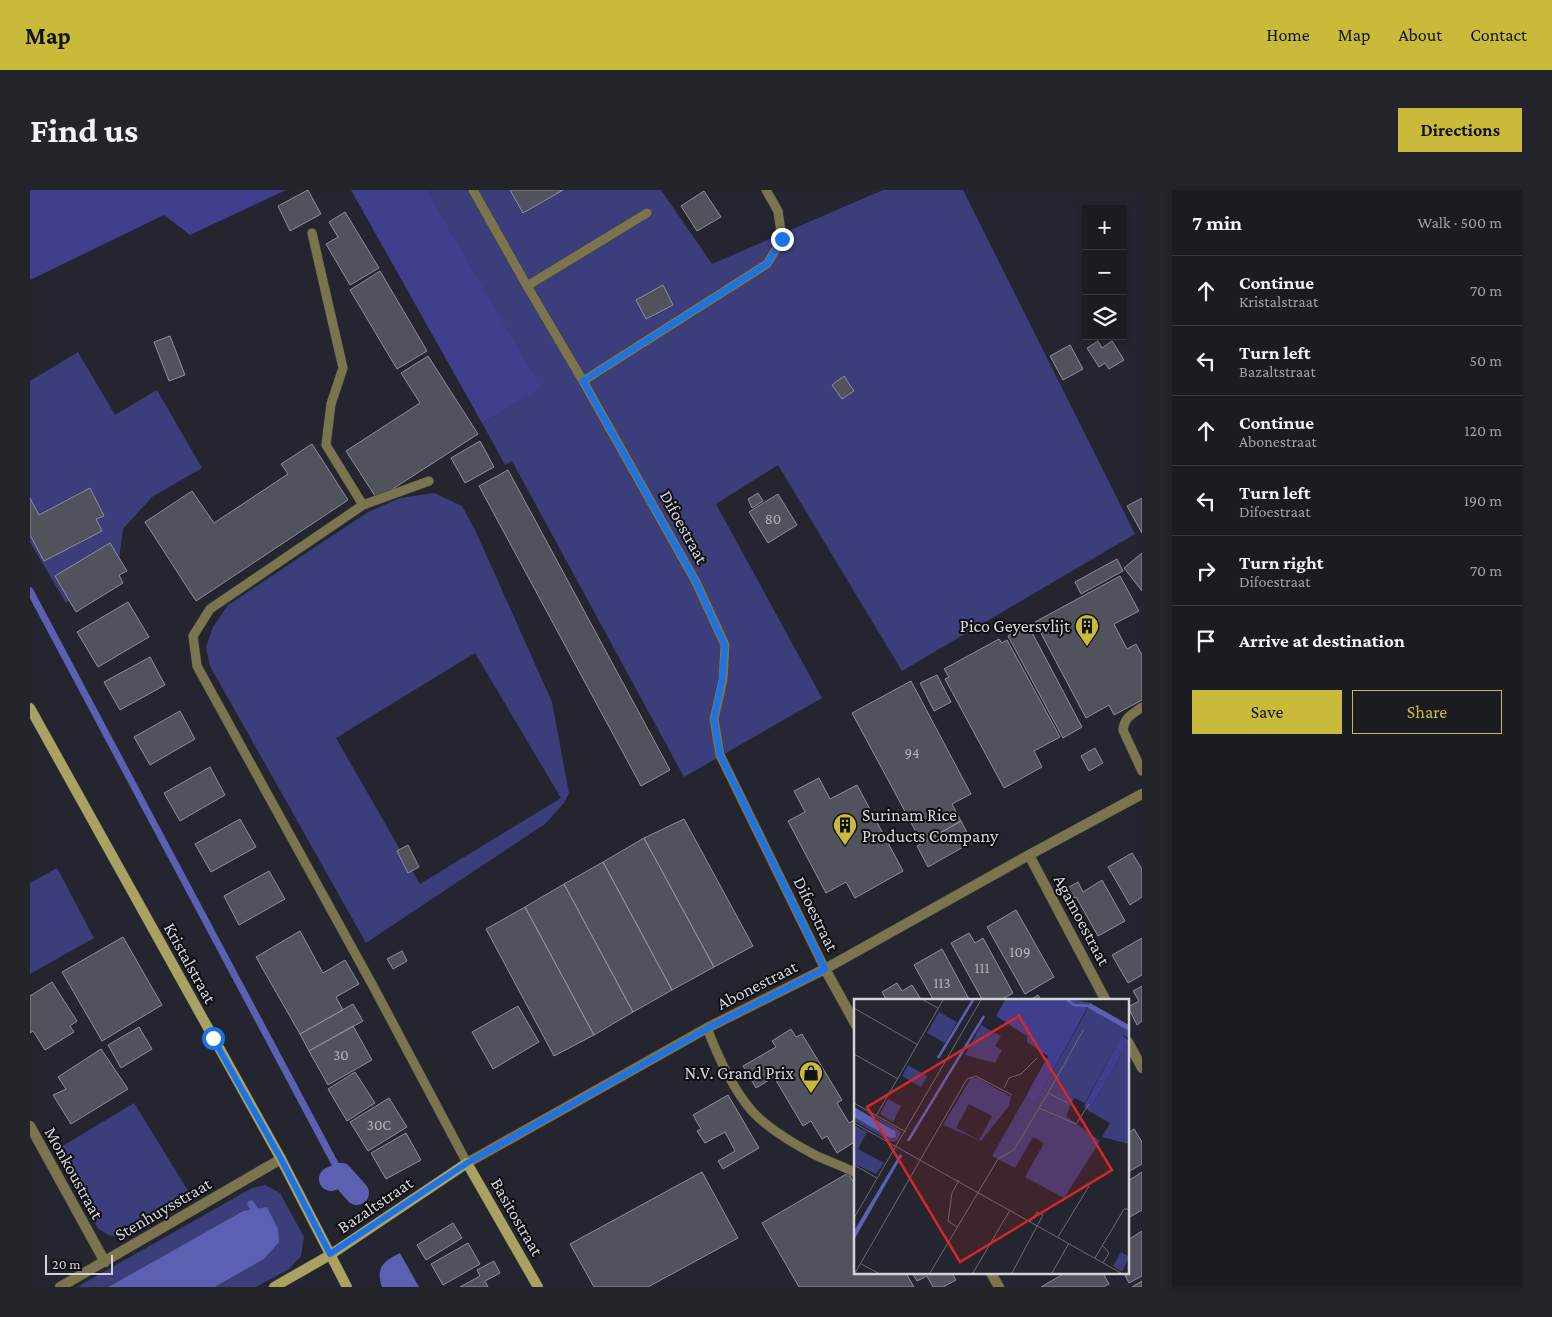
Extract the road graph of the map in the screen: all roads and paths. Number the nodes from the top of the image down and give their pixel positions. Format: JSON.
{"nodes":[{"id":1,"x":473,"y":190,"type":"edge"},
{"id":2,"x":766,"y":190,"type":"edge"},
{"id":3,"x":647,"y":213,"type":"dead end"},
{"id":4,"x":312,"y":233,"type":"dead end"},
{"id":5,"x":527,"y":286,"type":"junction"},
{"id":6,"x":583,"y":381,"type":"junction"},
{"id":7,"x":429,"y":481,"type":"dead end"},
{"id":8,"x":363,"y":505,"type":"junction"},
{"id":9,"x":1142,"y":707,"type":"edge"},
{"id":10,"x":30,"y":708,"type":"edge"},
{"id":11,"x":1142,"y":771,"type":"edge"},
{"id":12,"x":1142,"y":794,"type":"edge"},
{"id":13,"x":1029,"y":855,"type":"junction"},
{"id":14,"x":825,"y":969,"type":"junction"},
{"id":15,"x":1105,"y":999,"type":"edge"},
{"id":16,"x":854,"y":1021,"type":"edge"},
{"id":17,"x":708,"y":1028,"type":"junction"},
{"id":18,"x":1130,"y":1046,"type":"edge"},
{"id":19,"x":1142,"y":1068,"type":"edge"},
{"id":20,"x":30,"y":1126,"type":"edge"},
{"id":21,"x":281,"y":1159,"type":"junction"},
{"id":22,"x":467,"y":1163,"type":"junction"},
{"id":23,"x":854,"y":1172,"type":"edge"},
{"id":24,"x":330,"y":1254,"type":"junction"},
{"id":25,"x":105,"y":1262,"type":"junction"},
{"id":26,"x":992,"y":1274,"type":"edge"},
{"id":27,"x":60,"y":1287,"type":"edge"},
{"id":28,"x":274,"y":1287,"type":"edge"},
{"id":29,"x":347,"y":1287,"type":"edge"},
{"id":30,"x":538,"y":1287,"type":"edge"},
{"id":31,"x":999,"y":1287,"type":"edge"}],
"edges":[{"from":1,"to":5,"type":"lane","name":"Difoestraat"},
{"from":2,"to":6,"type":"lane"},
{"from":3,"to":5,"type":"lane"},
{"from":4,"to":8,"type":"lane"},
{"from":5,"to":6,"type":"lane","name":"Difoestraat"},
{"from":6,"to":14,"type":"lane","name":"Difoestraat"},
{"from":7,"to":8,"type":"lane"},
{"from":8,"to":22,"type":"lane"},
{"from":9,"to":11,"type":"lane"},
{"from":10,"to":21,"type":"street","name":"Kristalstraat"},
{"from":12,"to":13,"type":"street","name":"Abonestraat"},
{"from":13,"to":14,"type":"street","name":"Abonestraat"},
{"from":13,"to":15,"type":"street","name":"Agamoestraat"},
{"from":14,"to":16,"type":"street","name":"Difoestraat"},
{"from":14,"to":17,"type":"street","name":"Abonestraat"},
{"from":17,"to":22,"type":"street","name":"Abonestraat"},
{"from":17,"to":23,"type":"lane"},
{"from":18,"to":19,"type":"street"},
{"from":20,"to":25,"type":"street","name":"Monkoustraat"},
{"from":21,"to":24,"type":"street","name":"Kristalstraat"},
{"from":21,"to":25,"type":"street","name":"Stenhuysstraat"},
{"from":22,"to":24,"type":"street","name":"Bazaltstraat"},
{"from":22,"to":30,"type":"street","name":"Basitostraat"},
{"from":24,"to":28,"type":"street","name":"Bazaltstraat"},
{"from":24,"to":29,"type":"street","name":"Kristalstraat"},
{"from":25,"to":27,"type":"street","name":"Stenhuysstraat"},
{"from":26,"to":31,"type":"street"}]}
